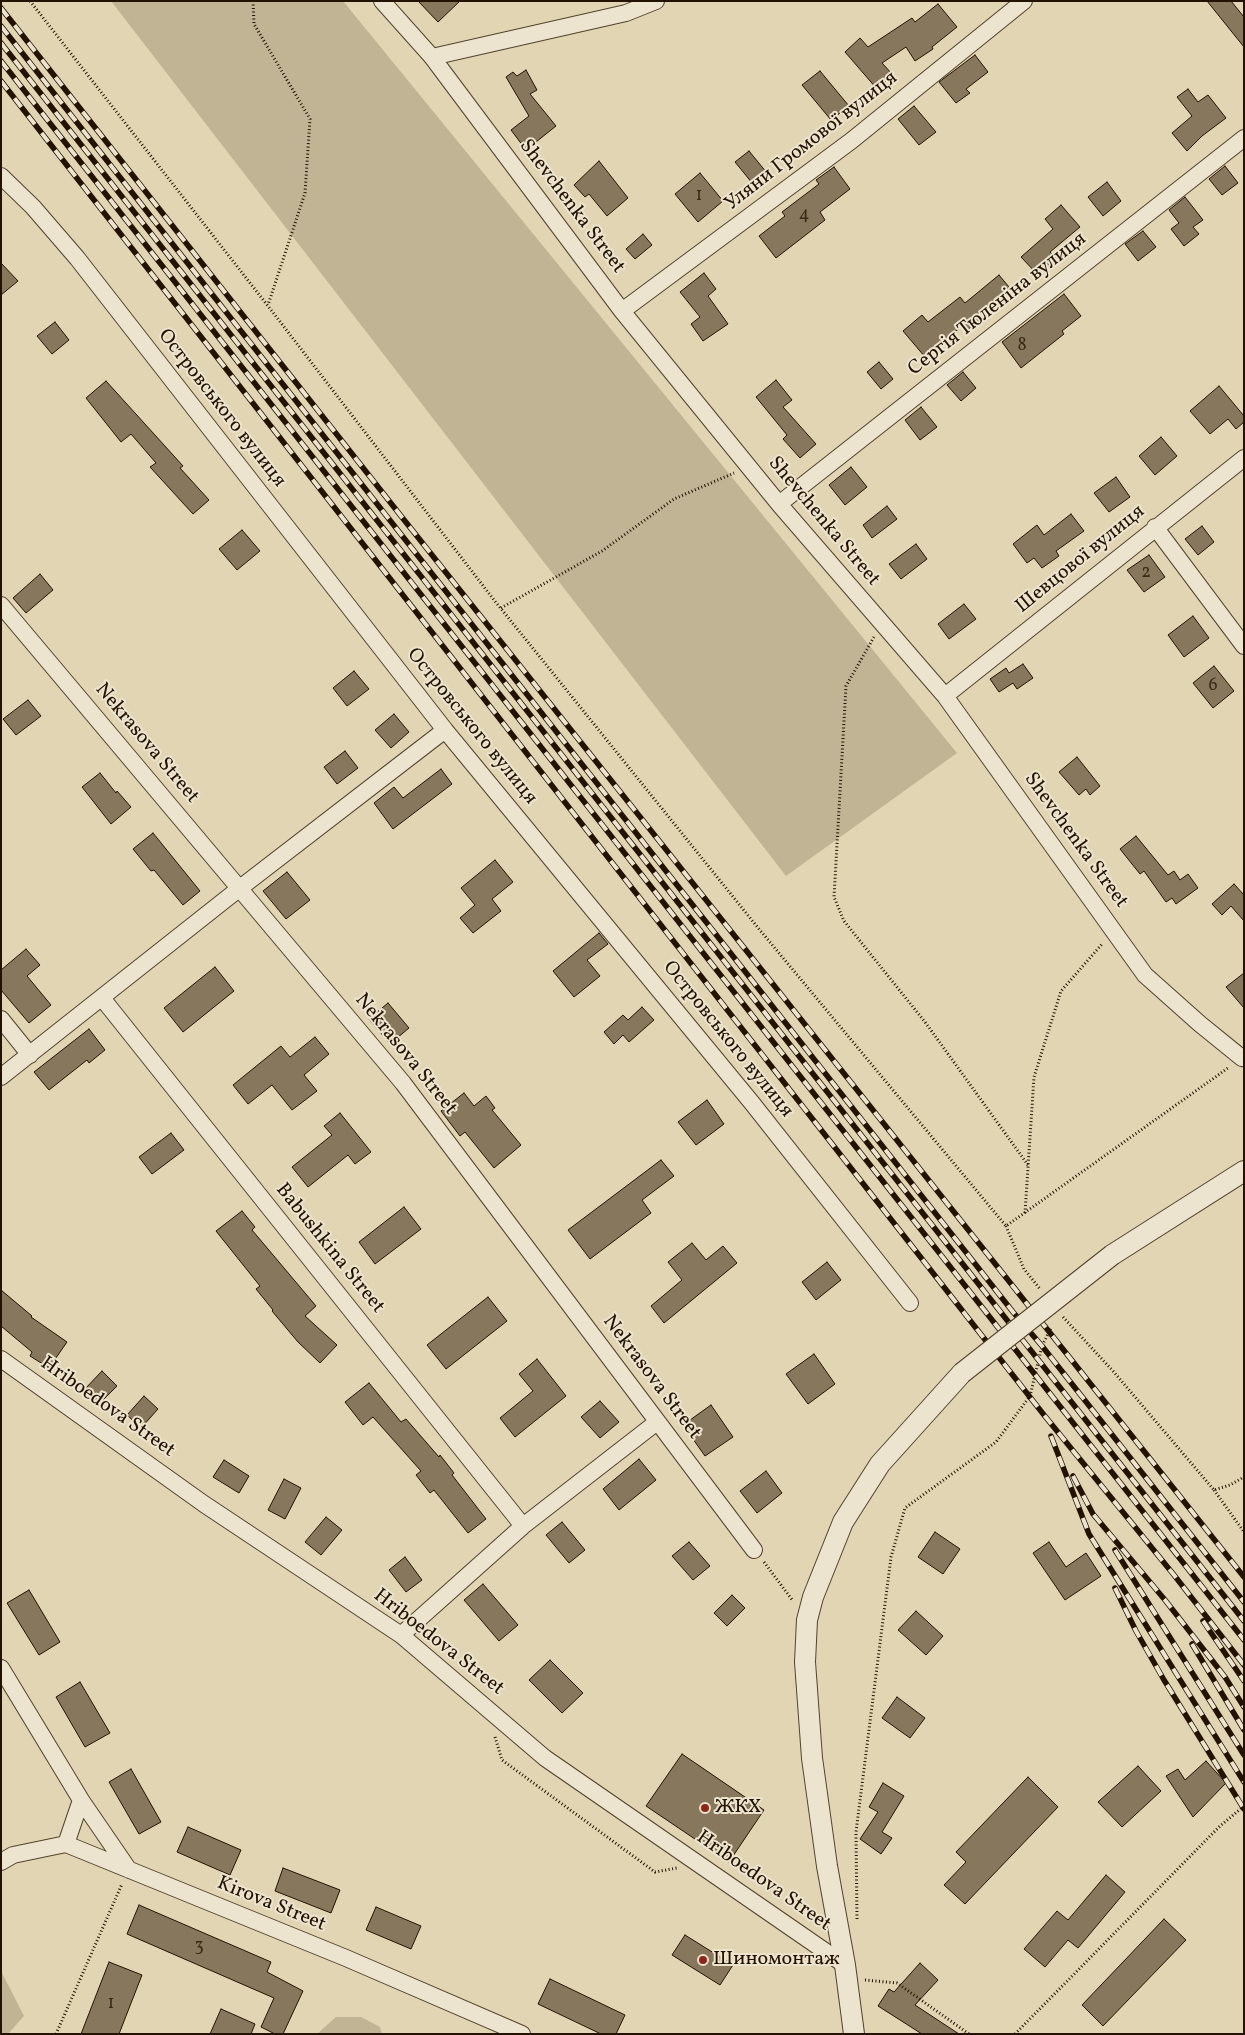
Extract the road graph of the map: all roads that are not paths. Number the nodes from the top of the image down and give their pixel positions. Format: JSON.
{"nodes":[{"id":1,"x":382,"y":1,"type":"edge"},
{"id":2,"x":656,"y":1,"type":"edge"},
{"id":3,"x":1024,"y":1,"type":"edge"},
{"id":4,"x":432,"y":57,"type":"junction"},
{"id":5,"x":1244,"y":138,"type":"edge"},
{"id":6,"x":1,"y":176,"type":"edge"},
{"id":7,"x":622,"y":311,"type":"junction"},
{"id":8,"x":1244,"y":458,"type":"edge"},
{"id":9,"x":779,"y":504,"type":"junction"},
{"id":10,"x":1155,"y":527,"type":"junction"},
{"id":11,"x":1,"y":605,"type":"edge"},
{"id":12,"x":1244,"y":646,"type":"edge"},
{"id":13,"x":945,"y":696,"type":"junction"},
{"id":14,"x":445,"y":730,"type":"junction"},
{"id":15,"x":240,"y":888,"type":"junction"},
{"id":16,"x":102,"y":998,"type":"junction"},
{"id":17,"x":1,"y":1019,"type":"edge"},
{"id":18,"x":30,"y":1055,"type":"junction"},
{"id":19,"x":1243,"y":1057,"type":"edge"},
{"id":20,"x":1,"y":1078,"type":"edge"},
{"id":21,"x":1244,"y":1171,"type":"edge"},
{"id":22,"x":910,"y":1303,"type":"dead end"},
{"id":23,"x":1,"y":1359,"type":"edge"},
{"id":24,"x":657,"y":1422,"type":"junction"},
{"id":25,"x":523,"y":1526,"type":"junction"},
{"id":26,"x":754,"y":1550,"type":"road end"},
{"id":27,"x":401,"y":1635,"type":"junction"},
{"id":28,"x":1,"y":1668,"type":"edge"},
{"id":29,"x":81,"y":1800,"type":"junction"},
{"id":30,"x":66,"y":1844,"type":"junction"},
{"id":31,"x":1,"y":1862,"type":"edge"},
{"id":32,"x":129,"y":1870,"type":"junction"},
{"id":33,"x":846,"y":1975,"type":"junction"},
{"id":34,"x":522,"y":2034,"type":"edge"},
{"id":35,"x":842,"y":2034,"type":"edge"},
{"id":36,"x":854,"y":2034,"type":"edge"}],
"edges":[{"from":1,"to":4,"type":"street","name":"Shevchenka Street"},
{"from":2,"to":4,"type":"street"},
{"from":3,"to":7,"type":"street","name":"Уляни Громової вулиця"},
{"from":4,"to":7,"type":"street","name":"Shevchenka Street"},
{"from":5,"to":9,"type":"street","name":"Сергія Тюленіна вулиця"},
{"from":6,"to":14,"type":"street","name":"Островського вулиця"},
{"from":7,"to":9,"type":"street","name":"Shevchenka Street"},
{"from":8,"to":10,"type":"street","name":"Шевцової вулиця"},
{"from":9,"to":13,"type":"street","name":"Shevchenka Street"},
{"from":10,"to":12,"type":"street"},
{"from":10,"to":13,"type":"street","name":"Шевцової вулиця"},
{"from":11,"to":15,"type":"street","name":"Nekrasova Street"},
{"from":13,"to":19,"type":"street","name":"Shevchenka Street"},
{"from":14,"to":15,"type":"street"},
{"from":14,"to":22,"type":"street","name":"Островського вулиця"},
{"from":15,"to":16,"type":"street"},
{"from":15,"to":24,"type":"street","name":"Nekrasova Street"},
{"from":16,"to":18,"type":"street"},
{"from":16,"to":25,"type":"street","name":"Babushkina Street"},
{"from":17,"to":18,"type":"street"},
{"from":18,"to":20,"type":"street"},
{"from":21,"to":33,"type":"street","bridge":true},
{"from":23,"to":27,"type":"street","name":"Hriboedova Street"},
{"from":24,"to":25,"type":"street"},
{"from":24,"to":26,"type":"street","name":"Nekrasova Street"},
{"from":25,"to":27,"type":"street"},
{"from":27,"to":33,"type":"street","name":"Hriboedova Street"},
{"from":28,"to":29,"type":"street"},
{"from":29,"to":30,"type":"street"},
{"from":29,"to":32,"type":"street"},
{"from":30,"to":31,"type":"street"},
{"from":30,"to":32,"type":"street","name":"Kirova Street"},
{"from":32,"to":34,"type":"street","name":"Kirova Street"},
{"from":33,"to":35,"type":"street"},
{"from":33,"to":36,"type":"street"}]}
